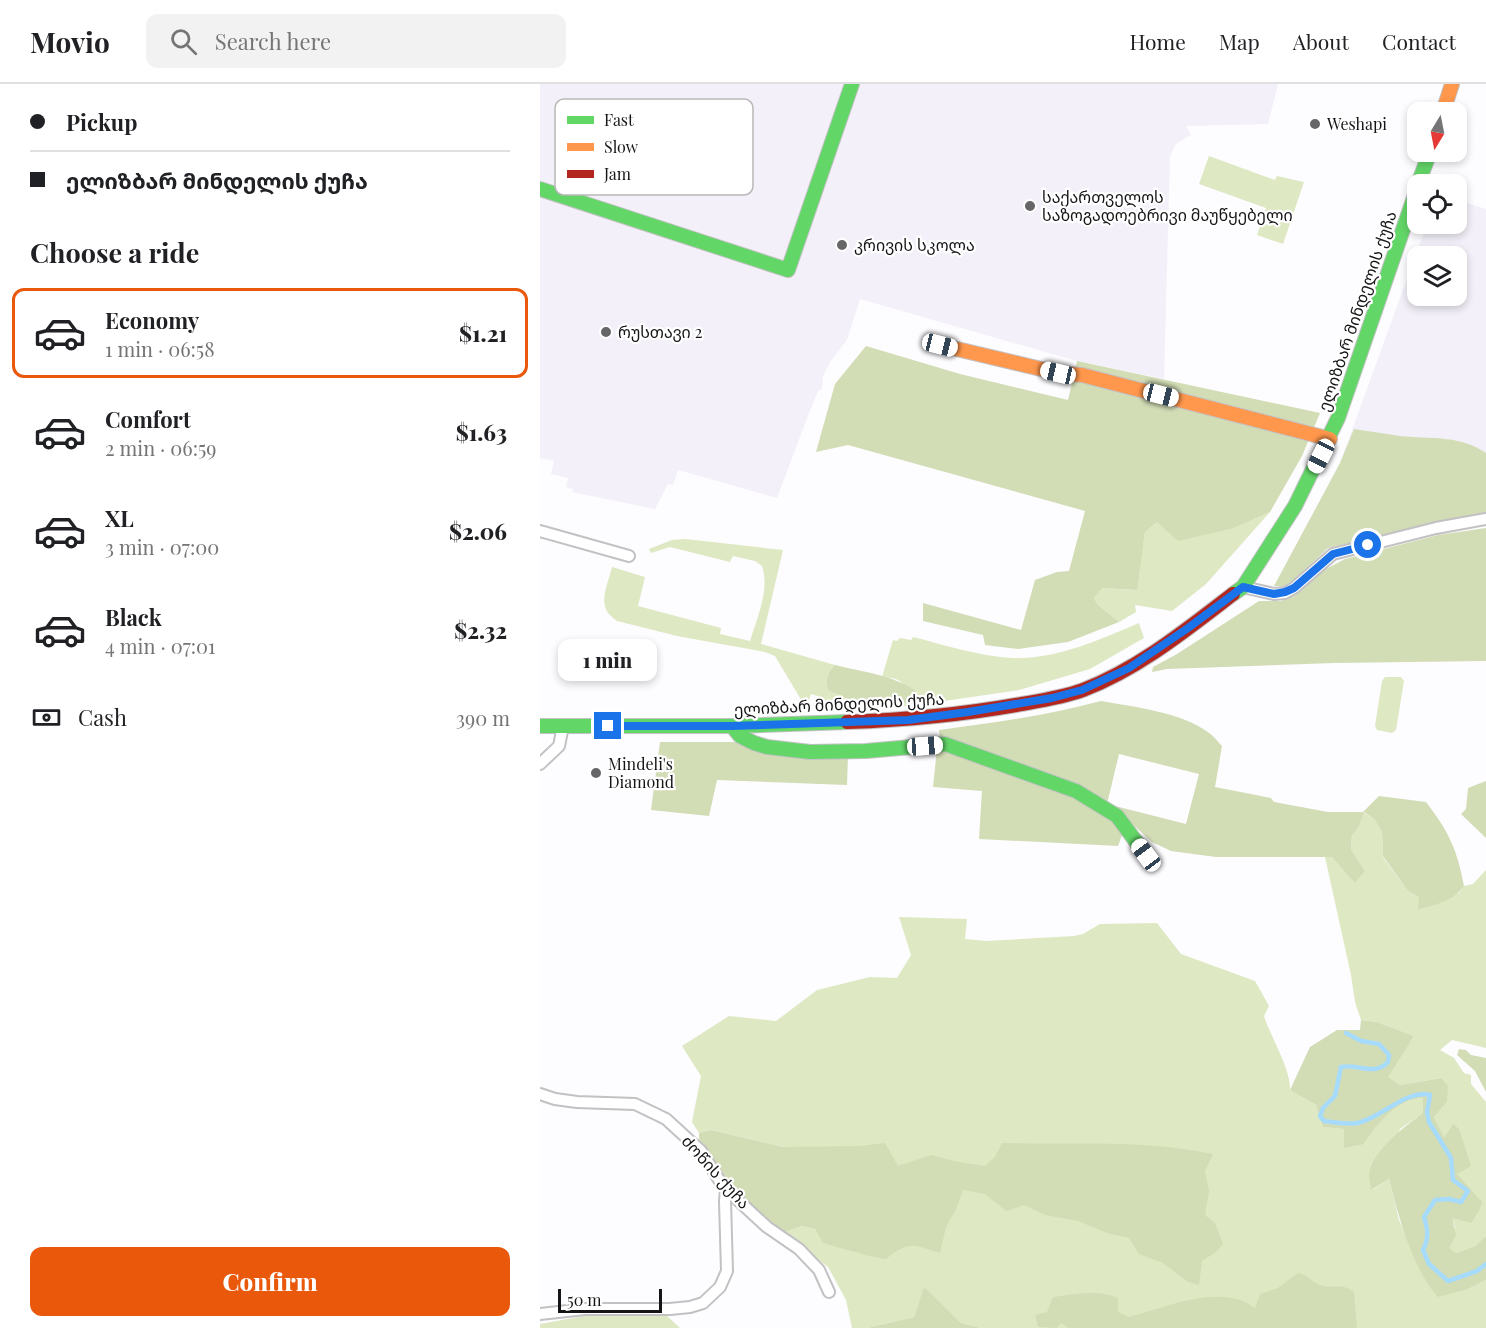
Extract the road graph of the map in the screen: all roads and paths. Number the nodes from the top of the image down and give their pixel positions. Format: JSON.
{"nodes":[{"id":1,"x":852,"y":84,"type":"edge"},
{"id":2,"x":1452,"y":84,"type":"edge"},
{"id":3,"x":1446,"y":102,"type":"edge"},
{"id":4,"x":540,"y":189,"type":"edge"},
{"id":5,"x":555,"y":194,"type":"edge"},
{"id":6,"x":558,"y":195,"type":"edge"},
{"id":7,"x":1407,"y":217,"type":"edge"},
{"id":8,"x":940,"y":345,"type":"dead end"},
{"id":9,"x":1330,"y":439,"type":"junction"},
{"id":10,"x":1486,"y":519,"type":"edge"},
{"id":11,"x":540,"y":531,"type":"edge"},
{"id":12,"x":629,"y":556,"type":"dead end"},
{"id":13,"x":1243,"y":587,"type":"junction"},
{"id":14,"x":540,"y":726,"type":"edge"},
{"id":15,"x":563,"y":726,"type":"junction"},
{"id":16,"x":732,"y":726,"type":"junction"},
{"id":17,"x":540,"y":764,"type":"edge"},
{"id":18,"x":1146,"y":855,"type":"dead end"},
{"id":19,"x":540,"y":1094,"type":"edge"},
{"id":20,"x":726,"y":1188,"type":"junction"},
{"id":21,"x":829,"y":1292,"type":"dead end"},
{"id":22,"x":540,"y":1314,"type":"edge"}],
"edges":[{"from":1,"to":6,"type":"street"},
{"from":2,"to":3,"type":"street"},
{"from":4,"to":5,"type":"street"},
{"from":7,"to":9,"type":"street","name":"ელიზბარ მინდელის ქუჩა"},
{"from":8,"to":9,"type":"street"},
{"from":9,"to":13,"type":"street","name":"ელიზბარ მინდელის ქუჩა"},
{"from":10,"to":13,"type":"street"},
{"from":11,"to":12,"type":"street"},
{"from":13,"to":16,"type":"street","name":"ელიზბარ მინდელის ქუჩა"},
{"from":14,"to":15,"type":"street","name":"ელიზბარ მინდელის ქუჩა"},
{"from":15,"to":16,"type":"street","name":"ელიზბარ მინდელის ქუჩა"},
{"from":15,"to":17,"type":"street"},
{"from":16,"to":18,"type":"street"},
{"from":19,"to":20,"type":"street","name":"ძოწის ქუჩა"},
{"from":20,"to":21,"type":"street","name":"ძოწის ქუჩა"},
{"from":20,"to":22,"type":"street"}]}
